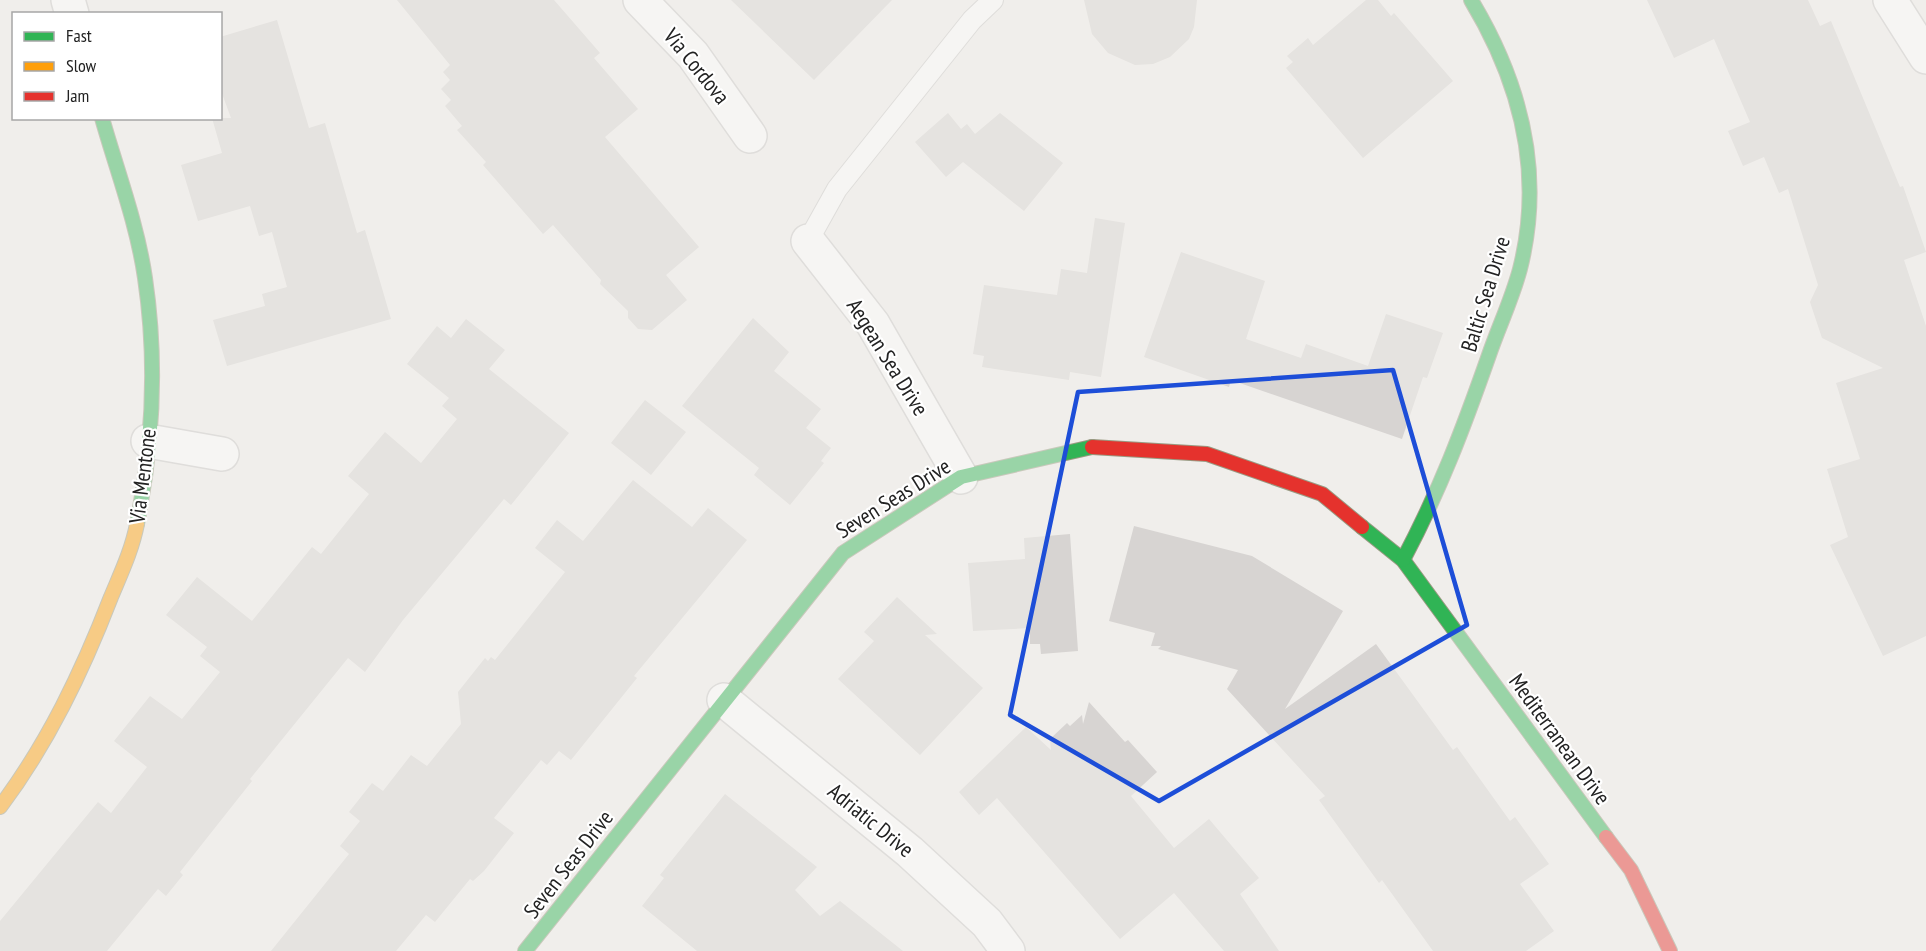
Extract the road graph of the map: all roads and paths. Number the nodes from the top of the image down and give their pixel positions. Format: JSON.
{"nodes":[{"id":1,"x":640,"y":0,"type":"edge"},
{"id":2,"x":993,"y":0,"type":"edge"},
{"id":3,"x":1472,"y":0,"type":"edge"},
{"id":4,"x":1890,"y":0,"type":"edge"},
{"id":5,"x":1926,"y":57,"type":"edge"},
{"id":6,"x":103,"y":120,"type":"edge"},
{"id":7,"x":750,"y":136,"type":"dead end"},
{"id":8,"x":808,"y":241,"type":"joint"},
{"id":9,"x":148,"y":441,"type":"junction"},
{"id":10,"x":222,"y":454,"type":"dead end"},
{"id":11,"x":961,"y":477,"type":"junction"},
{"id":12,"x":1403,"y":560,"type":"junction"},
{"id":13,"x":724,"y":700,"type":"junction"},
{"id":14,"x":0,"y":807,"type":"edge"},
{"id":15,"x":525,"y":951,"type":"edge"},
{"id":16,"x":1008,"y":951,"type":"edge"},
{"id":17,"x":1670,"y":951,"type":"edge"}],
"edges":[{"from":1,"to":7,"type":"street","name":"Via Cordova"},
{"from":2,"to":8,"type":"lane"},
{"from":3,"to":12,"type":"street","name":"Baltic Sea Drive"},
{"from":4,"to":5,"type":"street"},
{"from":6,"to":9,"type":"street","name":"Via Mentone"},
{"from":8,"to":11,"type":"street","name":"Aegean Sea Drive"},
{"from":9,"to":10,"type":"street"},
{"from":9,"to":14,"type":"street","name":"Via Mentone"},
{"from":11,"to":12,"type":"street","name":"Seven Seas Drive"},
{"from":11,"to":13,"type":"street","name":"Seven Seas Drive"},
{"from":12,"to":17,"type":"street","name":"Mediterranean Drive"},
{"from":13,"to":15,"type":"street","name":"Seven Seas Drive"},
{"from":13,"to":16,"type":"street","name":"Adriatic Drive"}]}
